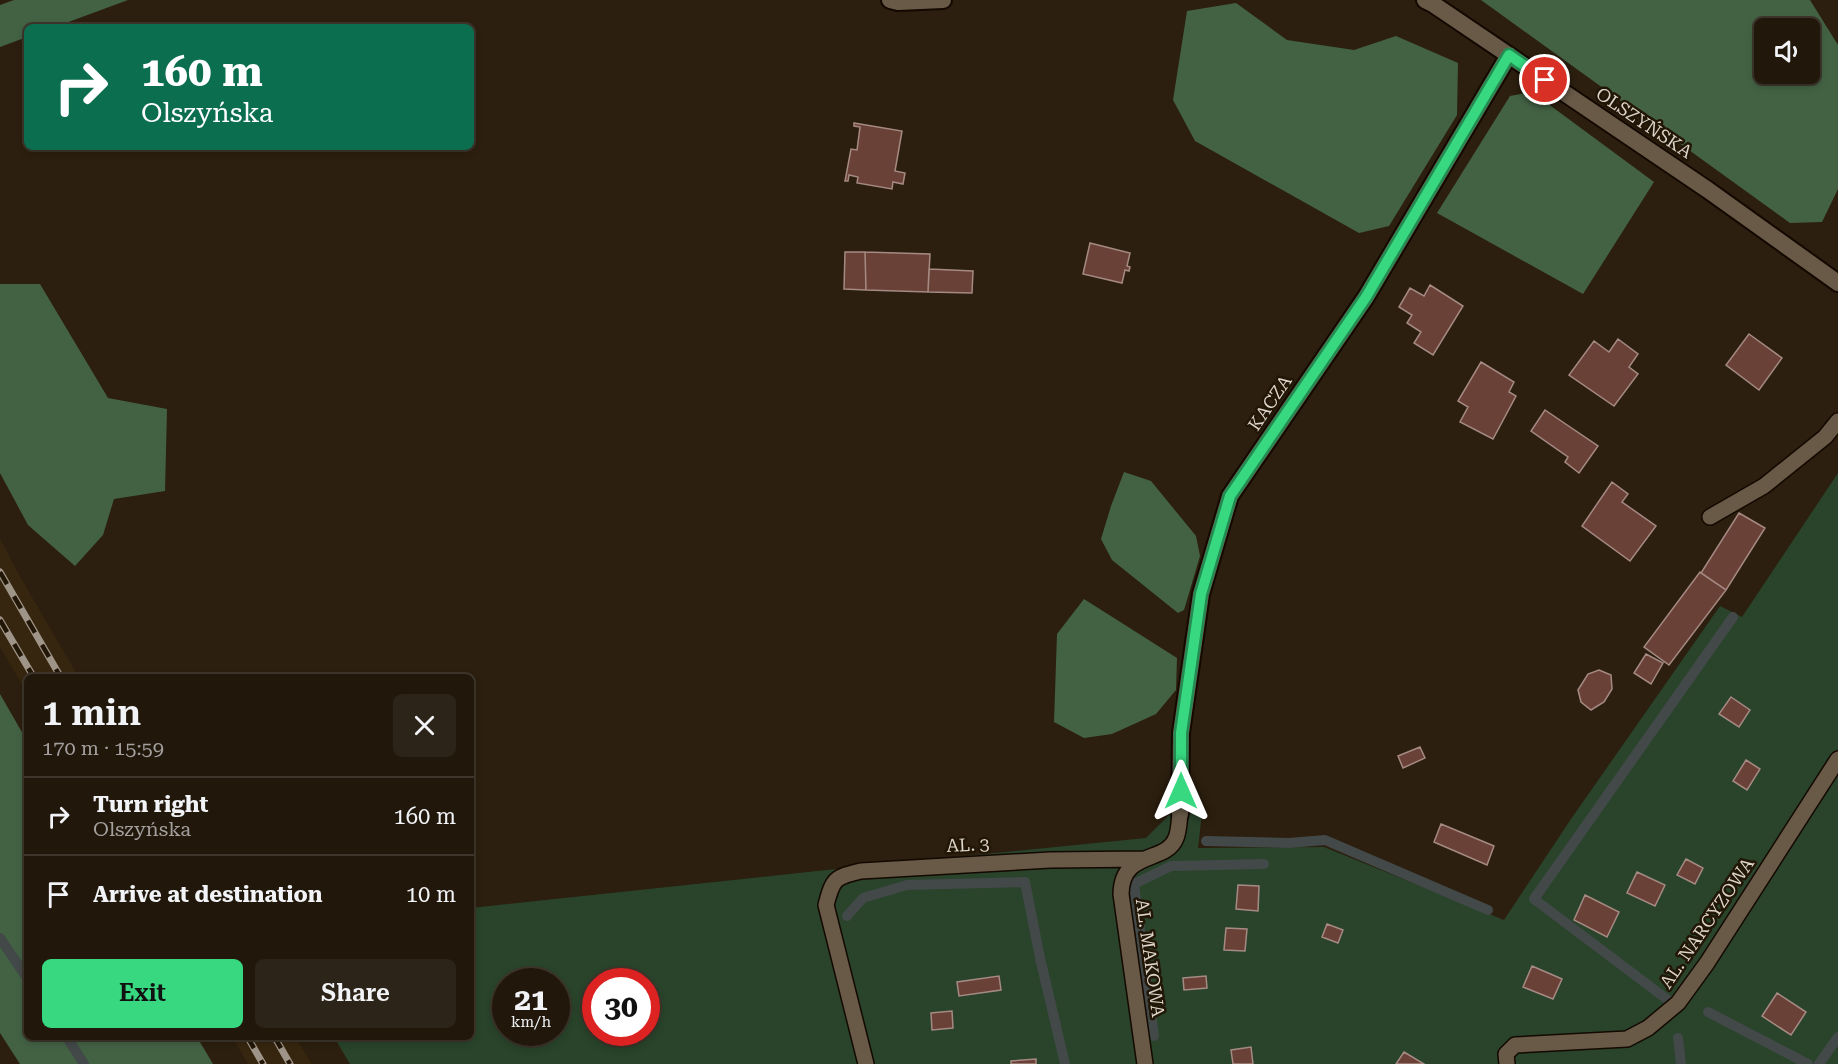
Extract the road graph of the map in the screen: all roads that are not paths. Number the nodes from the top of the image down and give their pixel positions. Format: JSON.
{"nodes":[{"id":1,"x":890,"y":0,"type":"edge"},
{"id":2,"x":943,"y":0,"type":"edge"},
{"id":3,"x":1425,"y":0,"type":"edge"},
{"id":4,"x":1509,"y":55,"type":"junction"},
{"id":5,"x":1838,"y":282,"type":"edge"},
{"id":6,"x":1838,"y":421,"type":"edge"},
{"id":7,"x":1710,"y":517,"type":"dead end"},
{"id":8,"x":1838,"y":759,"type":"edge"},
{"id":9,"x":1180,"y":814,"type":"joint"},
{"id":10,"x":1145,"y":859,"type":"junction"},
{"id":11,"x":866,"y":1064,"type":"edge"},
{"id":12,"x":1145,"y":1064,"type":"edge"},
{"id":13,"x":1507,"y":1064,"type":"edge"}],
"edges":[{"from":1,"to":2,"type":"street"},
{"from":3,"to":4,"type":"street","name":"OLSZYŃSKA"},
{"from":4,"to":5,"type":"street","name":"OLSZYŃSKA"},
{"from":4,"to":9,"type":"street","name":"KACZA"},
{"from":6,"to":7,"type":"lane"},
{"from":8,"to":13,"type":"lane","name":"AL. NARCYZOWA"},
{"from":9,"to":10,"type":"lane","name":"AL. MAKOWA"},
{"from":10,"to":11,"type":"lane","name":"AL. 3"},
{"from":10,"to":12,"type":"lane","name":"AL. MAKOWA"}]}
